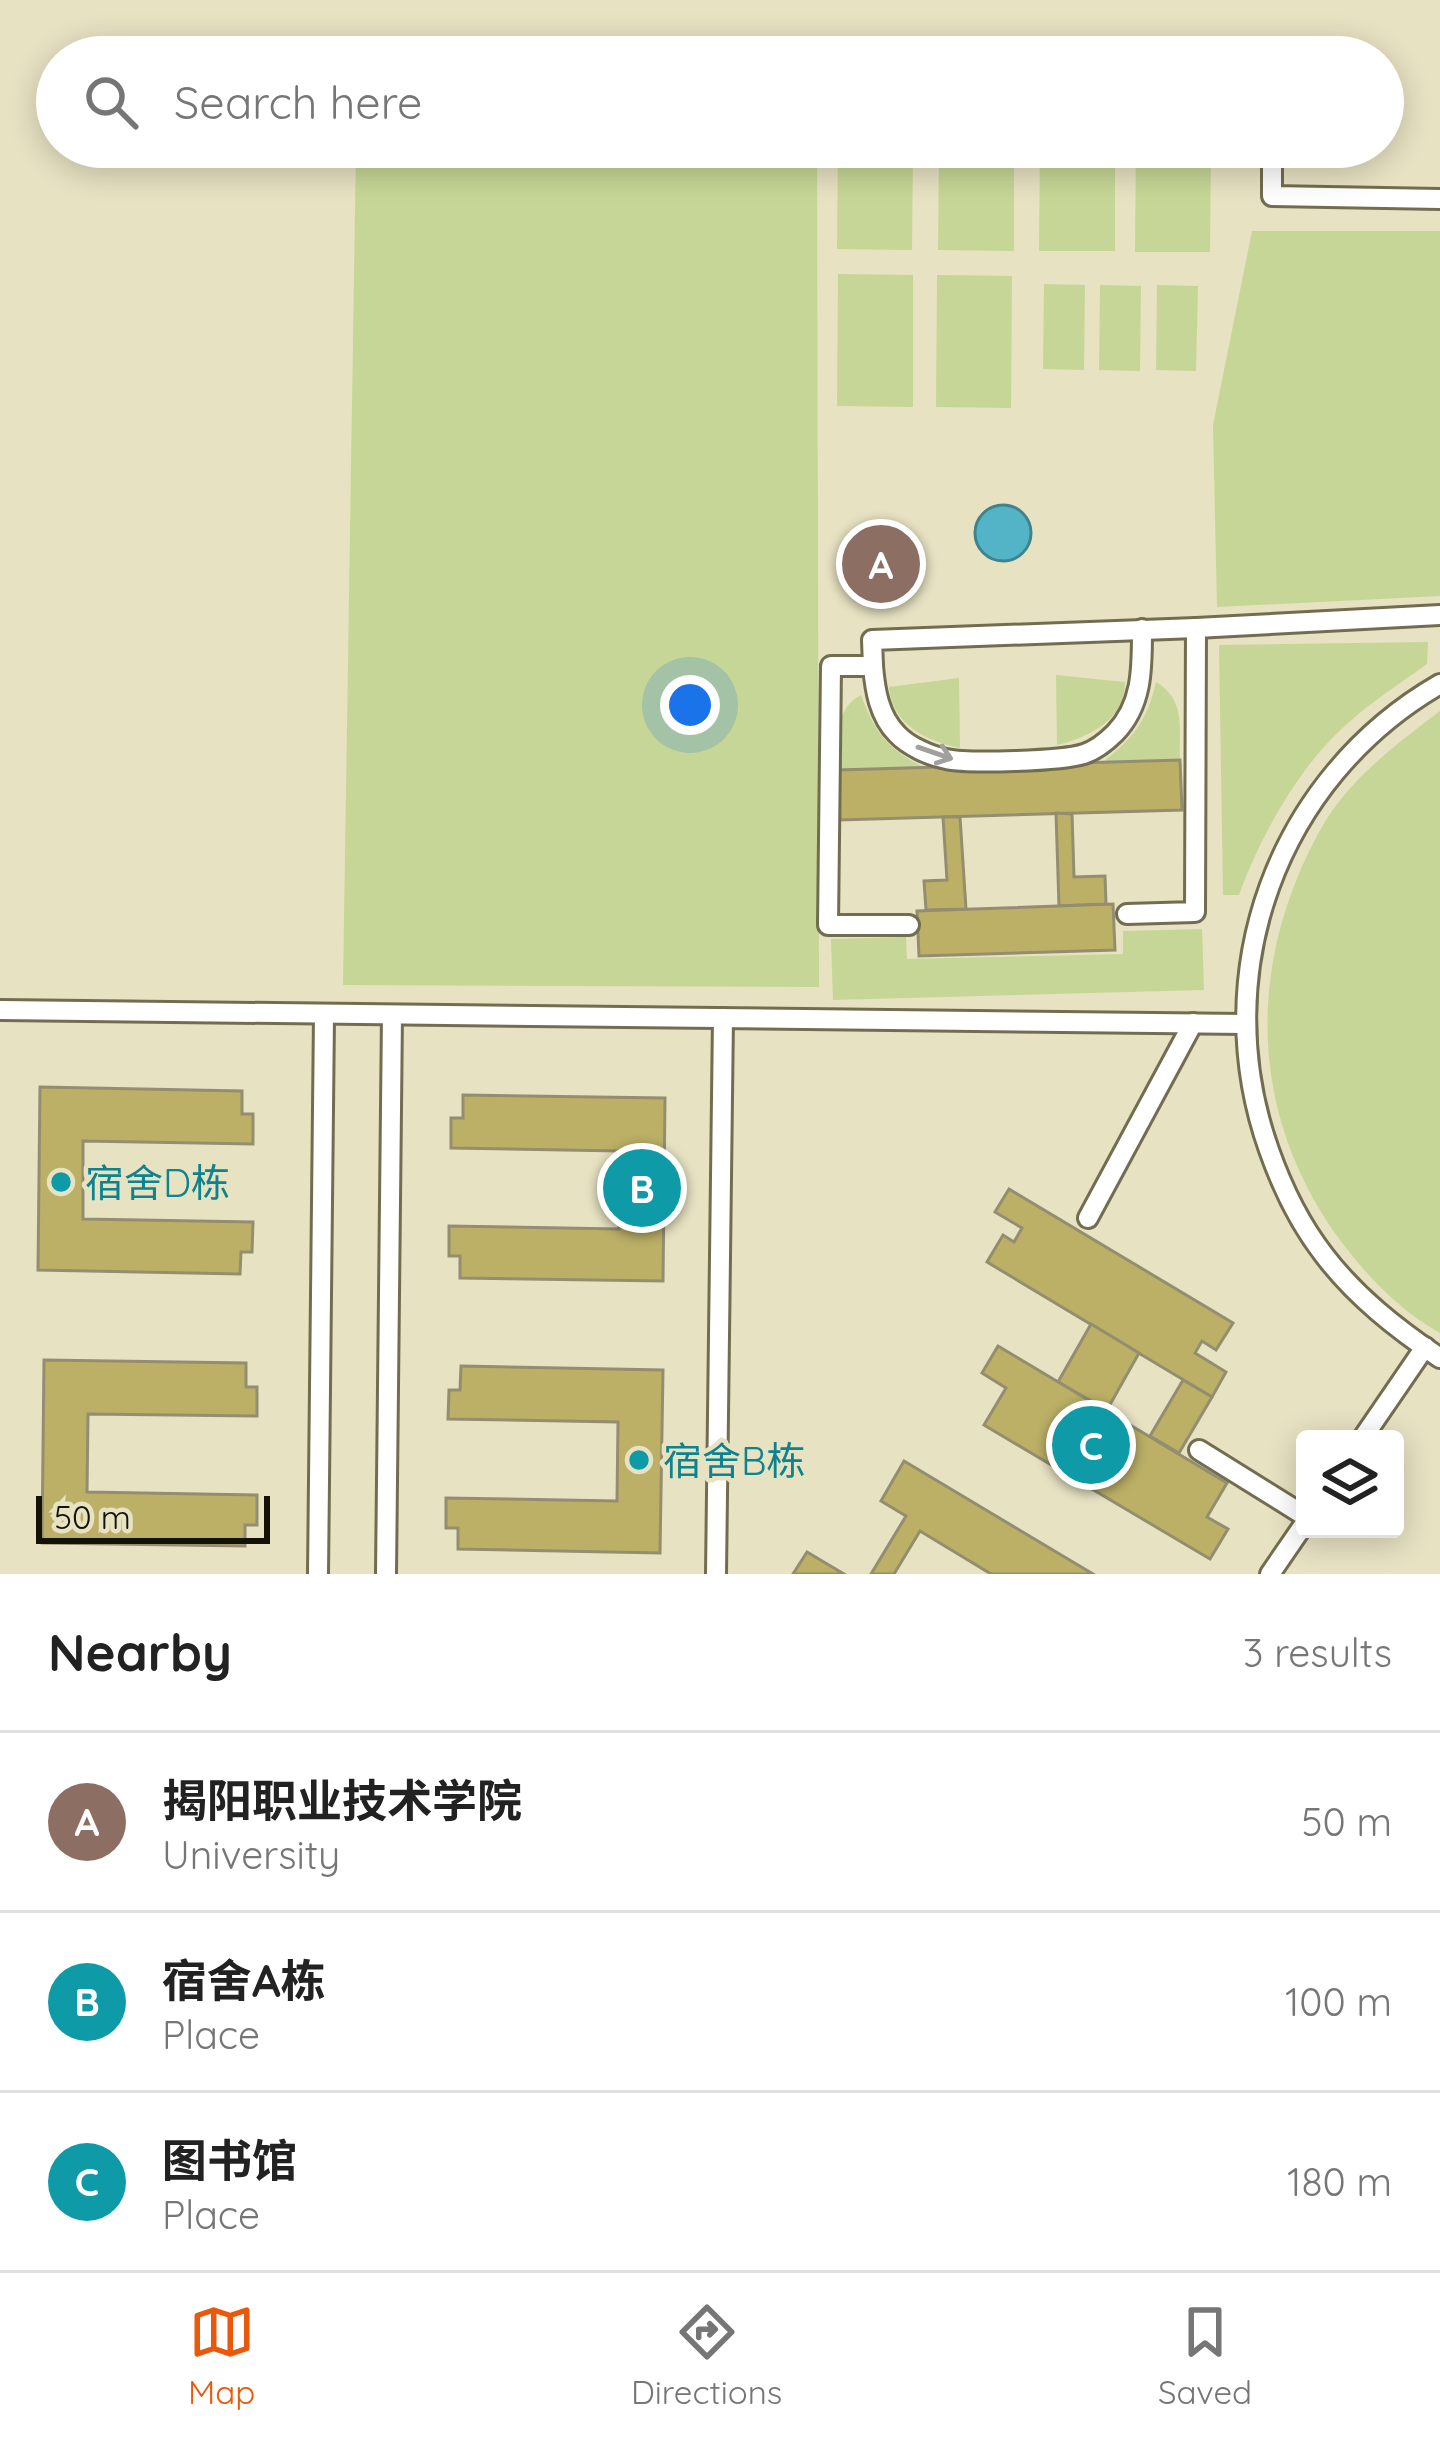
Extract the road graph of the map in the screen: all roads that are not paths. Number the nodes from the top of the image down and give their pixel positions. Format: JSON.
{"nodes":[{"id":1,"x":1272,"y":168,"type":"edge"},
{"id":2,"x":1440,"y":199,"type":"edge"},
{"id":3,"x":1440,"y":615,"type":"edge"},
{"id":4,"x":1196,"y":628,"type":"junction"},
{"id":5,"x":1142,"y":629,"type":"junction"},
{"id":6,"x":873,"y":666,"type":"junction"},
{"id":7,"x":1440,"y":684,"type":"edge"},
{"id":8,"x":1127,"y":914,"type":"dead end"},
{"id":9,"x":909,"y":925,"type":"dead end"},
{"id":10,"x":0,"y":1010,"type":"edge"},
{"id":11,"x":392,"y":1015,"type":"junction"},
{"id":12,"x":324,"y":1016,"type":"junction"},
{"id":13,"x":723,"y":1018,"type":"junction"},
{"id":14,"x":1193,"y":1023,"type":"junction"},
{"id":15,"x":1246,"y":1024,"type":"junction"},
{"id":16,"x":1088,"y":1219,"type":"dead end"},
{"id":17,"x":1432,"y":1352,"type":"edge"},
{"id":18,"x":1369,"y":1430,"type":"edge"},
{"id":19,"x":1199,"y":1450,"type":"dead end"},
{"id":20,"x":1296,"y":1513,"type":"edge"},
{"id":21,"x":1296,"y":1533,"type":"edge"},
{"id":22,"x":318,"y":1574,"type":"edge"},
{"id":23,"x":386,"y":1574,"type":"edge"},
{"id":24,"x":716,"y":1574,"type":"edge"},
{"id":25,"x":1270,"y":1574,"type":"edge"}],
"edges":[{"from":1,"to":2,"type":"lane"},
{"from":3,"to":4,"type":"lane"},
{"from":4,"to":5,"type":"lane"},
{"from":4,"to":8,"type":"lane"},
{"from":5,"to":6,"type":"lane"},
{"from":6,"to":5,"type":"lane","one_way":true},
{"from":6,"to":9,"type":"lane"},
{"from":7,"to":15,"type":"lane"},
{"from":10,"to":12,"type":"lane"},
{"from":11,"to":12,"type":"lane"},
{"from":11,"to":13,"type":"lane"},
{"from":11,"to":23,"type":"lane"},
{"from":12,"to":22,"type":"lane"},
{"from":13,"to":14,"type":"lane"},
{"from":13,"to":24,"type":"lane"},
{"from":14,"to":15,"type":"lane"},
{"from":14,"to":16,"type":"lane"},
{"from":15,"to":17,"type":"lane"},
{"from":17,"to":18,"type":"lane"},
{"from":19,"to":20,"type":"lane"},
{"from":21,"to":25,"type":"lane"}]}
